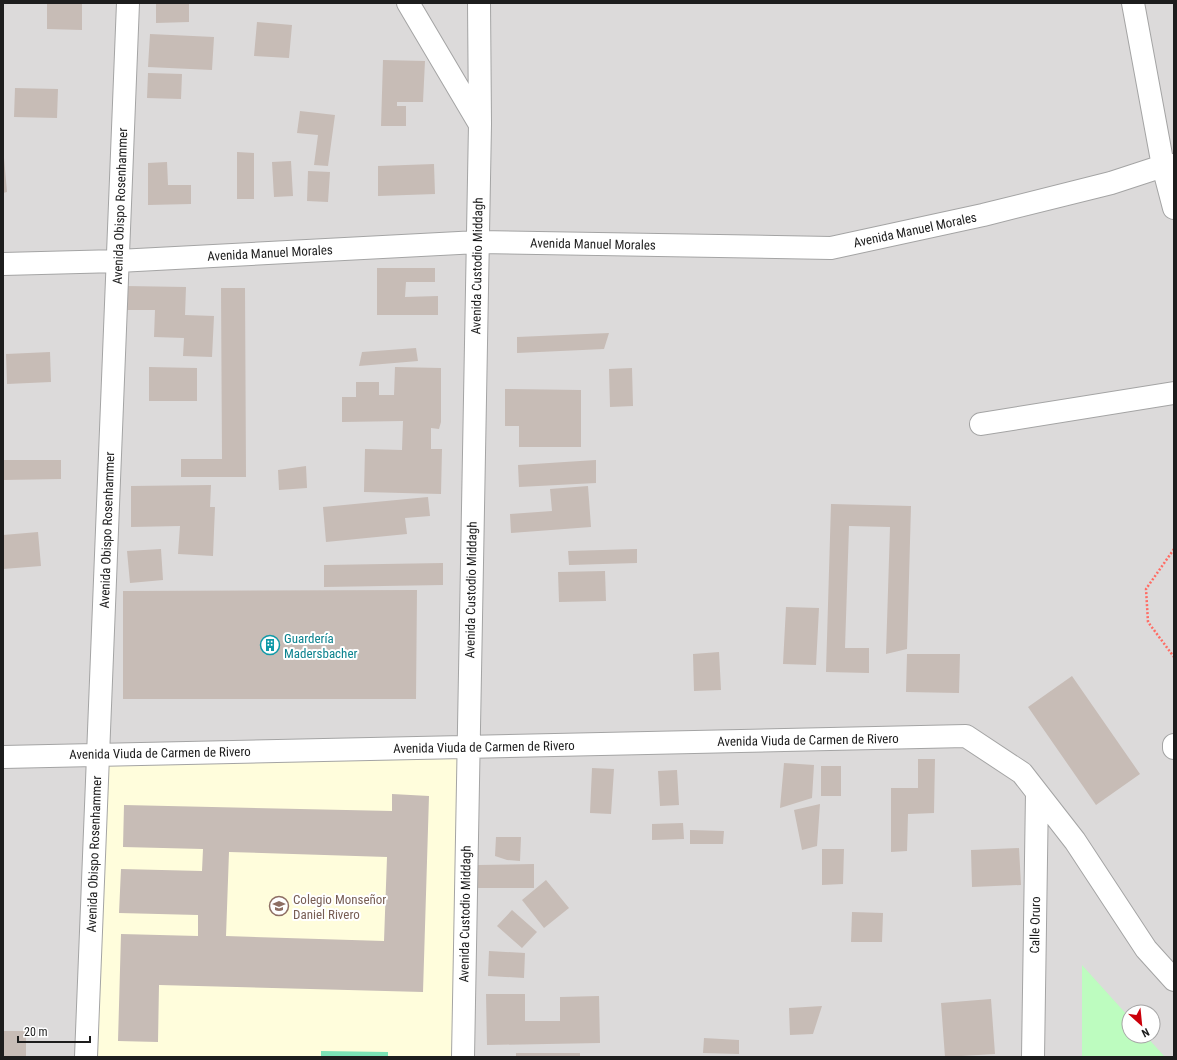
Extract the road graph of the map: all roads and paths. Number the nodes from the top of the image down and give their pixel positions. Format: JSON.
{"nodes":[{"id":1,"x":128,"y":3,"type":"edge"},
{"id":2,"x":408,"y":3,"type":"edge"},
{"id":3,"x":479,"y":3,"type":"edge"},
{"id":4,"x":1133,"y":3,"type":"edge"},
{"id":5,"x":480,"y":124,"type":"junction"},
{"id":6,"x":1169,"y":166,"type":"edge"},
{"id":7,"x":1174,"y":208,"type":"edge"},
{"id":8,"x":478,"y":242,"type":"junction"},
{"id":9,"x":118,"y":262,"type":"junction"},
{"id":10,"x":3,"y":264,"type":"edge"},
{"id":11,"x":1174,"y":393,"type":"edge"},
{"id":12,"x":982,"y":424,"type":"dead end"},
{"id":13,"x":1174,"y":549,"type":"edge"},
{"id":14,"x":1174,"y":657,"type":"edge"},
{"id":15,"x":468,"y":747,"type":"junction"},
{"id":16,"x":98,"y":755,"type":"junction"},
{"id":17,"x":3,"y":757,"type":"edge"},
{"id":18,"x":1037,"y":793,"type":"junction"},
{"id":19,"x":1174,"y":980,"type":"edge"},
{"id":20,"x":86,"y":1057,"type":"edge"},
{"id":21,"x":463,"y":1057,"type":"edge"},
{"id":22,"x":1033,"y":1057,"type":"edge"}],
"edges":[{"from":1,"to":9,"type":"street","name":"Avenida Obispo Rosenhammer"},
{"from":2,"to":5,"type":"street"},
{"from":3,"to":5,"type":"street","name":"Avenida Custodio Middagh"},
{"from":4,"to":6,"type":"street"},
{"from":5,"to":8,"type":"street","name":"Avenida Custodio Middagh"},
{"from":6,"to":7,"type":"street"},
{"from":6,"to":8,"type":"street","name":"Avenida Manuel Morales"},
{"from":8,"to":9,"type":"street","name":"Avenida Manuel Morales"},
{"from":8,"to":15,"type":"street","name":"Avenida Custodio Middagh"},
{"from":9,"to":10,"type":"street","name":"Avenida Manuel Morales"},
{"from":9,"to":16,"type":"street","name":"Avenida Obispo Rosenhammer"},
{"from":11,"to":12,"type":"street"},
{"from":13,"to":14,"type":"path"},
{"from":15,"to":16,"type":"street","name":"Avenida Viuda de Carmen de Rivero"},
{"from":15,"to":18,"type":"street","name":"Avenida Viuda de Carmen de Rivero"},
{"from":15,"to":21,"type":"street","name":"Avenida Custodio Middagh"},
{"from":16,"to":17,"type":"street","name":"Avenida Viuda de Carmen de Rivero"},
{"from":16,"to":20,"type":"street","name":"Avenida Obispo Rosenhammer"},
{"from":18,"to":19,"type":"street"},
{"from":18,"to":22,"type":"street","name":"Calle Oruro"}]}
